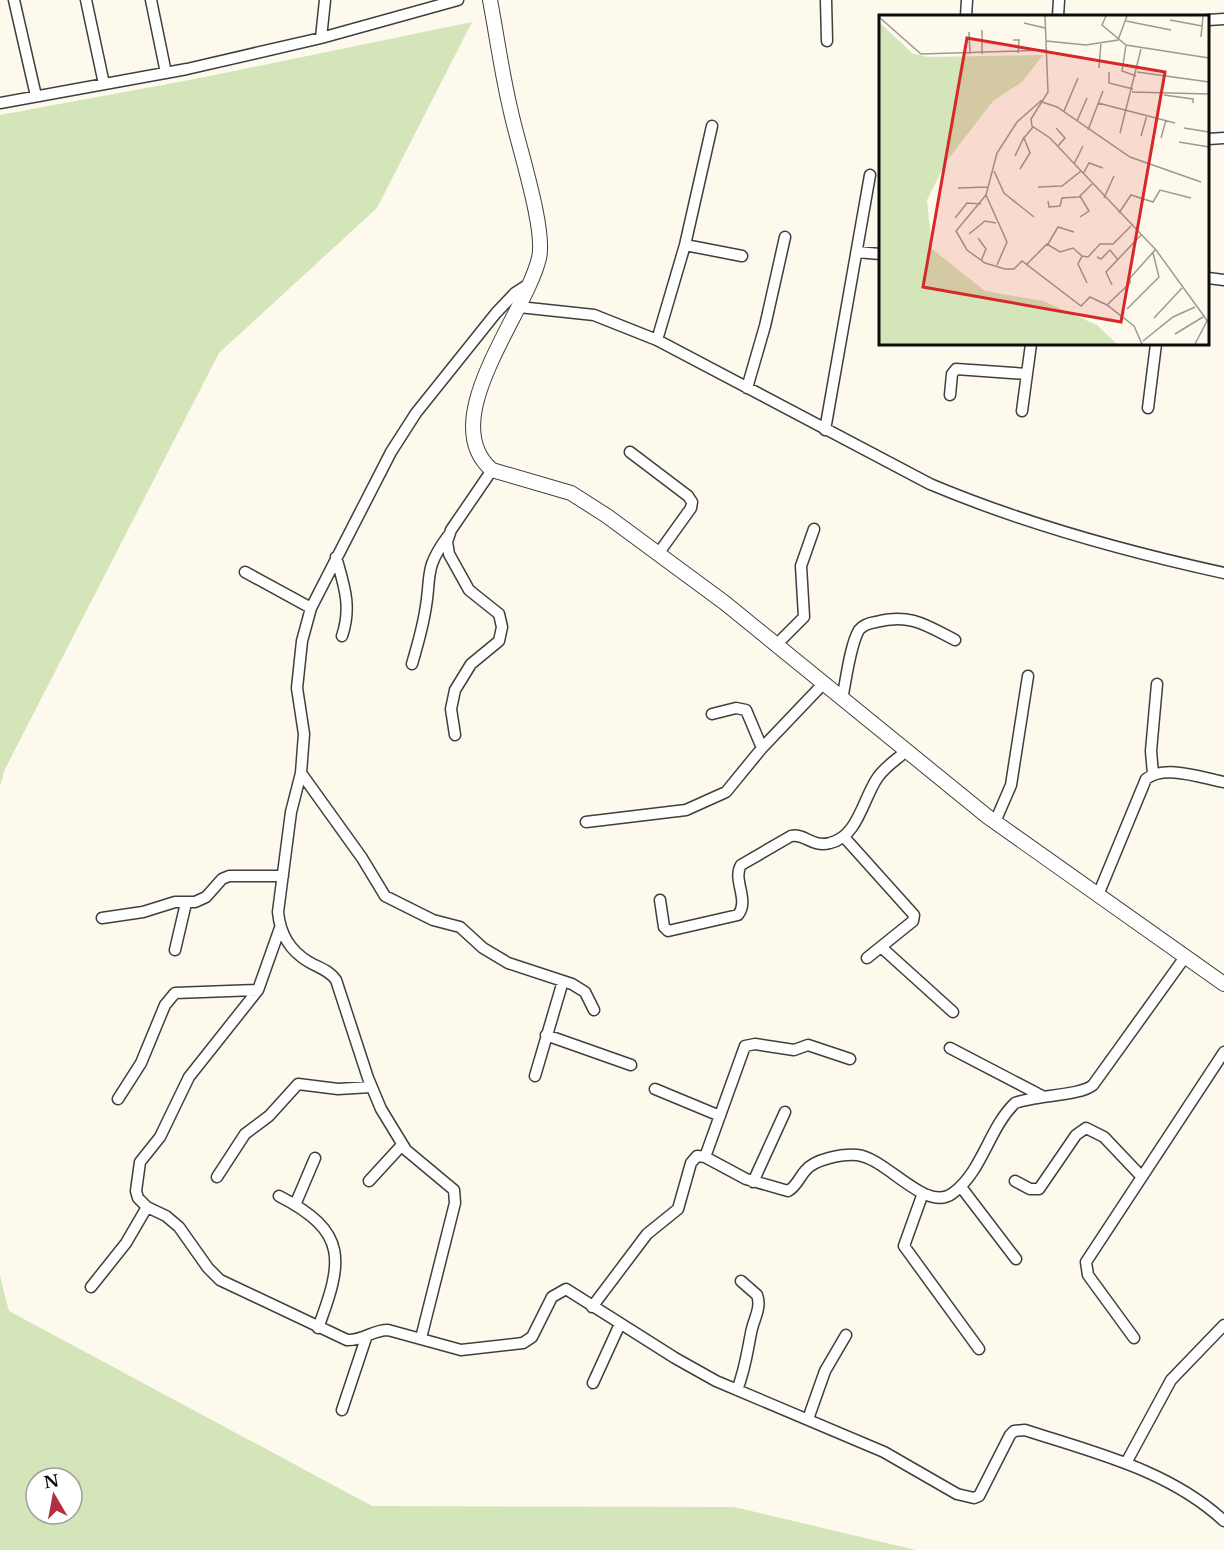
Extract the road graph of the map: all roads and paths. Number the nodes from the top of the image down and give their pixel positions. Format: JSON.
{"nodes":[{"id":1,"x":14,"y":0,"type":"edge"},
{"id":2,"x":86,"y":0,"type":"edge"},
{"id":3,"x":151,"y":0,"type":"edge"},
{"id":4,"x":325,"y":0,"type":"edge"},
{"id":5,"x":458,"y":0,"type":"edge"},
{"id":6,"x":490,"y":0,"type":"edge"},
{"id":7,"x":826,"y":0,"type":"edge"},
{"id":8,"x":967,"y":0,"type":"edge"},
{"id":9,"x":1059,"y":0,"type":"edge"},
{"id":10,"x":966,"y":15,"type":"edge"},
{"id":11,"x":1058,"y":15,"type":"edge"},
{"id":12,"x":1224,"y":19,"type":"edge"},
{"id":13,"x":1209,"y":20,"type":"edge"},
{"id":14,"x":321,"y":38,"type":"junction"},
{"id":15,"x":827,"y":41,"type":"dead end"},
{"id":16,"x":166,"y":73,"type":"junction"},
{"id":17,"x":105,"y":84,"type":"junction"},
{"id":18,"x":36,"y":96,"type":"junction"},
{"id":19,"x":0,"y":103,"type":"edge"},
{"id":20,"x":712,"y":126,"type":"dead end"},
{"id":21,"x":1224,"y":138,"type":"edge"},
{"id":22,"x":1209,"y":140,"type":"edge"},
{"id":23,"x":870,"y":175,"type":"dead end"},
{"id":24,"x":785,"y":237,"type":"dead end"},
{"id":25,"x":685,"y":244,"type":"junction"},
{"id":26,"x":857,"y":252,"type":"junction"},
{"id":27,"x":879,"y":254,"type":"edge"},
{"id":28,"x":742,"y":256,"type":"dead end"},
{"id":29,"x":1209,"y":278,"type":"edge"},
{"id":30,"x":1224,"y":280,"type":"edge"},
{"id":31,"x":529,"y":284,"type":"junction"},
{"id":32,"x":519,"y":307,"type":"junction"},
{"id":33,"x":657,"y":340,"type":"junction"},
{"id":34,"x":1031,"y":345,"type":"edge"},
{"id":35,"x":1156,"y":345,"type":"edge"},
{"id":36,"x":1027,"y":374,"type":"junction"},
{"id":37,"x":747,"y":388,"type":"junction"},
{"id":38,"x":950,"y":395,"type":"dead end"},
{"id":39,"x":1148,"y":408,"type":"dead end"},
{"id":40,"x":1022,"y":411,"type":"dead end"},
{"id":41,"x":825,"y":430,"type":"junction"},
{"id":42,"x":630,"y":452,"type":"dead end"},
{"id":43,"x":492,"y":470,"type":"junction"},
{"id":44,"x":814,"y":529,"type":"dead end"},
{"id":45,"x":448,"y":536,"type":"junction"},
{"id":46,"x":658,"y":554,"type":"junction"},
{"id":47,"x":336,"y":557,"type":"junction"},
{"id":48,"x":245,"y":572,"type":"dead end"},
{"id":49,"x":1224,"y":573,"type":"edge"},
{"id":50,"x":311,"y":608,"type":"junction"},
{"id":51,"x":342,"y":636,"type":"dead end"},
{"id":52,"x":955,"y":640,"type":"dead end"},
{"id":53,"x":776,"y":645,"type":"junction"},
{"id":54,"x":412,"y":664,"type":"dead end"},
{"id":55,"x":1028,"y":676,"type":"dead end"},
{"id":56,"x":824,"y":684,"type":"junction"},
{"id":57,"x":1157,"y":684,"type":"dead end"},
{"id":58,"x":842,"y":699,"type":"junction"},
{"id":59,"x":712,"y":714,"type":"dead end"},
{"id":60,"x":455,"y":735,"type":"dead end"},
{"id":61,"x":762,"y":748,"type":"junction"},
{"id":62,"x":905,"y":752,"type":"junction"},
{"id":63,"x":302,"y":773,"type":"junction"},
{"id":64,"x":1153,"y":774,"type":"junction"},
{"id":65,"x":1224,"y":782,"type":"edge"},
{"id":66,"x":586,"y":822,"type":"dead end"},
{"id":67,"x":995,"y":822,"type":"junction"},
{"id":68,"x":844,"y":837,"type":"junction"},
{"id":69,"x":283,"y":876,"type":"junction"},
{"id":70,"x":1098,"y":895,"type":"junction"},
{"id":71,"x":660,"y":900,"type":"dead end"},
{"id":72,"x":186,"y":903,"type":"junction"},
{"id":73,"x":102,"y":918,"type":"dead end"},
{"id":74,"x":280,"y":928,"type":"junction"},
{"id":75,"x":881,"y":947,"type":"junction"},
{"id":76,"x":176,"y":951,"type":"dead end"},
{"id":77,"x":1185,"y":957,"type":"junction"},
{"id":78,"x":867,"y":958,"type":"dead end"},
{"id":79,"x":563,"y":981,"type":"junction"},
{"id":80,"x":1224,"y":984,"type":"edge"},
{"id":81,"x":258,"y":990,"type":"junction"},
{"id":82,"x":594,"y":1010,"type":"dead end"},
{"id":83,"x":953,"y":1012,"type":"dead end"},
{"id":84,"x":546,"y":1035,"type":"junction"},
{"id":85,"x":950,"y":1047,"type":"dead end"},
{"id":86,"x":1224,"y":1052,"type":"edge"},
{"id":87,"x":850,"y":1059,"type":"dead end"},
{"id":88,"x":631,"y":1065,"type":"dead end"},
{"id":89,"x":535,"y":1076,"type":"dead end"},
{"id":90,"x":371,"y":1087,"type":"junction"},
{"id":91,"x":655,"y":1089,"type":"dead end"},
{"id":92,"x":1042,"y":1096,"type":"junction"},
{"id":93,"x":118,"y":1099,"type":"dead end"},
{"id":94,"x":785,"y":1112,"type":"dead end"},
{"id":95,"x":720,"y":1116,"type":"junction"},
{"id":96,"x":402,"y":1145,"type":"junction"},
{"id":97,"x":705,"y":1157,"type":"junction"},
{"id":98,"x":315,"y":1158,"type":"dead end"},
{"id":99,"x":1141,"y":1176,"type":"junction"},
{"id":100,"x":217,"y":1178,"type":"dead end"},
{"id":101,"x":1015,"y":1180,"type":"dead end"},
{"id":102,"x":369,"y":1181,"type":"dead end"},
{"id":103,"x":753,"y":1182,"type":"junction"},
{"id":104,"x":961,"y":1187,"type":"junction"},
{"id":105,"x":923,"y":1193,"type":"junction"},
{"id":106,"x":279,"y":1196,"type":"dead end"},
{"id":107,"x":295,"y":1205,"type":"junction"},
{"id":108,"x":147,"y":1207,"type":"junction"},
{"id":109,"x":1016,"y":1259,"type":"dead end"},
{"id":110,"x":741,"y":1281,"type":"dead end"},
{"id":111,"x":91,"y":1287,"type":"dead end"},
{"id":112,"x":592,"y":1307,"type":"junction"},
{"id":113,"x":620,"y":1324,"type":"junction"},
{"id":114,"x":1224,"y":1325,"type":"edge"},
{"id":115,"x":318,"y":1328,"type":"junction"},
{"id":116,"x":846,"y":1335,"type":"dead end"},
{"id":117,"x":366,"y":1338,"type":"junction"},
{"id":118,"x":421,"y":1338,"type":"junction"},
{"id":119,"x":1134,"y":1338,"type":"dead end"},
{"id":120,"x":979,"y":1349,"type":"dead end"},
{"id":121,"x":593,"y":1383,"type":"dead end"},
{"id":122,"x":737,"y":1390,"type":"junction"},
{"id":123,"x":342,"y":1410,"type":"dead end"},
{"id":124,"x":808,"y":1419,"type":"junction"},
{"id":125,"x":1126,"y":1463,"type":"junction"},
{"id":126,"x":1224,"y":1521,"type":"edge"}],
"edges":[{"from":1,"to":18,"type":"street"},
{"from":2,"to":17,"type":"street"},
{"from":3,"to":16,"type":"street"},
{"from":4,"to":14,"type":"street"},
{"from":5,"to":14,"type":"street"},
{"from":6,"to":31,"type":"street"},
{"from":7,"to":15,"type":"street"},
{"from":8,"to":10,"type":"street"},
{"from":9,"to":11,"type":"street"},
{"from":12,"to":13,"type":"street"},
{"from":14,"to":16,"type":"street"},
{"from":16,"to":17,"type":"street"},
{"from":17,"to":18,"type":"street"},
{"from":18,"to":19,"type":"street"},
{"from":20,"to":25,"type":"street"},
{"from":21,"to":22,"type":"street"},
{"from":23,"to":26,"type":"street"},
{"from":24,"to":37,"type":"street"},
{"from":25,"to":28,"type":"street"},
{"from":25,"to":33,"type":"street"},
{"from":26,"to":27,"type":"street"},
{"from":26,"to":41,"type":"street"},
{"from":29,"to":30,"type":"street"},
{"from":31,"to":32,"type":"street"},
{"from":31,"to":47,"type":"street"},
{"from":32,"to":33,"type":"street"},
{"from":32,"to":43,"type":"street"},
{"from":33,"to":37,"type":"street"},
{"from":34,"to":36,"type":"street"},
{"from":35,"to":39,"type":"street"},
{"from":36,"to":38,"type":"street"},
{"from":36,"to":40,"type":"street"},
{"from":37,"to":41,"type":"street"},
{"from":41,"to":49,"type":"street"},
{"from":42,"to":46,"type":"street"},
{"from":43,"to":45,"type":"street"},
{"from":43,"to":46,"type":"street"},
{"from":44,"to":53,"type":"street"},
{"from":45,"to":54,"type":"street"},
{"from":45,"to":60,"type":"street"},
{"from":46,"to":53,"type":"street"},
{"from":47,"to":50,"type":"street"},
{"from":47,"to":51,"type":"street"},
{"from":48,"to":50,"type":"street"},
{"from":50,"to":63,"type":"street"},
{"from":52,"to":58,"type":"street"},
{"from":53,"to":56,"type":"street"},
{"from":55,"to":67,"type":"street"},
{"from":56,"to":58,"type":"street"},
{"from":56,"to":61,"type":"street"},
{"from":57,"to":64,"type":"street"},
{"from":58,"to":62,"type":"street"},
{"from":59,"to":61,"type":"street"},
{"from":61,"to":66,"type":"street"},
{"from":62,"to":67,"type":"street"},
{"from":62,"to":68,"type":"street"},
{"from":63,"to":69,"type":"street"},
{"from":63,"to":79,"type":"street"},
{"from":64,"to":65,"type":"street"},
{"from":64,"to":70,"type":"street"},
{"from":67,"to":70,"type":"street"},
{"from":68,"to":71,"type":"street"},
{"from":68,"to":75,"type":"street"},
{"from":69,"to":72,"type":"street"},
{"from":69,"to":74,"type":"street"},
{"from":70,"to":77,"type":"street"},
{"from":72,"to":73,"type":"street"},
{"from":72,"to":76,"type":"street"},
{"from":74,"to":81,"type":"street"},
{"from":74,"to":90,"type":"street"},
{"from":75,"to":78,"type":"street"},
{"from":75,"to":83,"type":"street"},
{"from":77,"to":80,"type":"street"},
{"from":77,"to":92,"type":"street"},
{"from":79,"to":82,"type":"street"},
{"from":79,"to":84,"type":"street"},
{"from":81,"to":93,"type":"street"},
{"from":81,"to":108,"type":"street"},
{"from":84,"to":88,"type":"street"},
{"from":84,"to":89,"type":"street"},
{"from":85,"to":92,"type":"street"},
{"from":86,"to":99,"type":"street"},
{"from":87,"to":95,"type":"street"},
{"from":90,"to":96,"type":"street"},
{"from":90,"to":100,"type":"street"},
{"from":91,"to":95,"type":"street"},
{"from":92,"to":104,"type":"street"},
{"from":94,"to":103,"type":"street"},
{"from":95,"to":97,"type":"street"},
{"from":96,"to":102,"type":"street"},
{"from":96,"to":118,"type":"street"},
{"from":97,"to":103,"type":"street"},
{"from":97,"to":112,"type":"street"},
{"from":98,"to":107,"type":"street"},
{"from":99,"to":101,"type":"street"},
{"from":99,"to":119,"type":"street"},
{"from":103,"to":105,"type":"street"},
{"from":104,"to":105,"type":"street"},
{"from":104,"to":109,"type":"street"},
{"from":105,"to":120,"type":"street"},
{"from":106,"to":107,"type":"street"},
{"from":107,"to":115,"type":"street"},
{"from":108,"to":111,"type":"street"},
{"from":108,"to":115,"type":"street"},
{"from":110,"to":122,"type":"street"},
{"from":112,"to":113,"type":"street"},
{"from":112,"to":118,"type":"street"},
{"from":113,"to":121,"type":"street"},
{"from":113,"to":122,"type":"street"},
{"from":114,"to":125,"type":"street"},
{"from":115,"to":117,"type":"street"},
{"from":116,"to":124,"type":"street"},
{"from":117,"to":118,"type":"street"},
{"from":117,"to":123,"type":"street"},
{"from":122,"to":124,"type":"street"},
{"from":124,"to":125,"type":"street"},
{"from":125,"to":126,"type":"street"}]}
